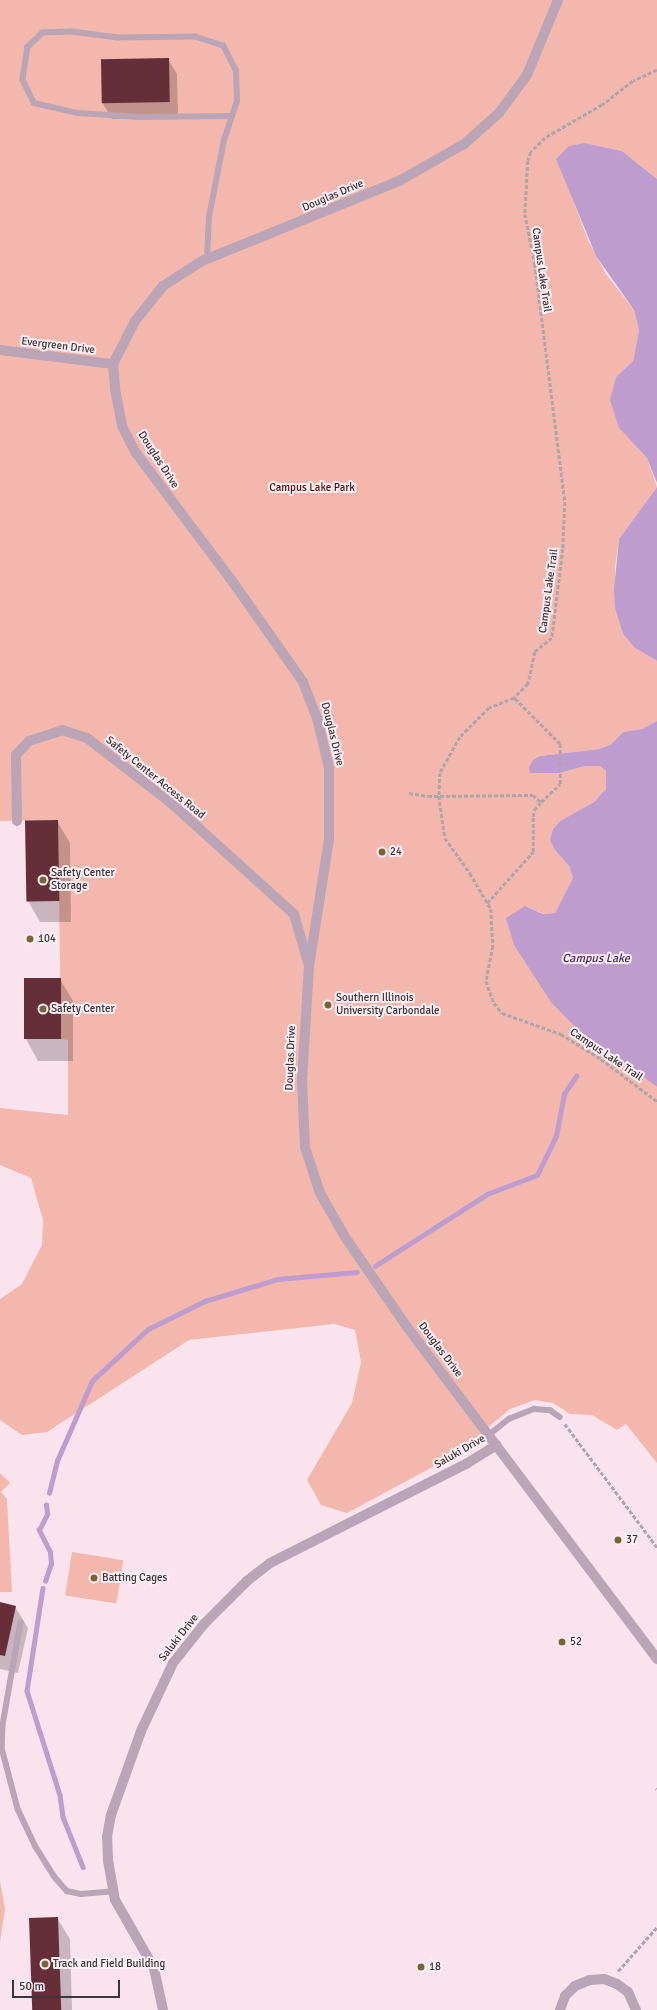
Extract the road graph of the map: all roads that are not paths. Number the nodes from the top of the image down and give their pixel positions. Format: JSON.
{"nodes":[{"id":1,"x":558,"y":0,"type":"edge"},
{"id":2,"x":232,"y":116,"type":"junction"},
{"id":3,"x":207,"y":259,"type":"junction"},
{"id":4,"x":0,"y":350,"type":"edge"},
{"id":5,"x":113,"y":364,"type":"junction"},
{"id":6,"x":17,"y":821,"type":"dead end"},
{"id":7,"x":309,"y":966,"type":"junction"},
{"id":8,"x":560,"y":1417,"type":"road end"},
{"id":9,"x":489,"y":1435,"type":"junction"},
{"id":10,"x":496,"y":1445,"type":"junction"},
{"id":11,"x":21,"y":1622,"type":"dead end"},
{"id":12,"x":657,"y":1659,"type":"edge"},
{"id":13,"x":113,"y":1891,"type":"junction"},
{"id":14,"x":163,"y":2010,"type":"edge"},
{"id":15,"x":560,"y":2010,"type":"edge"},
{"id":16,"x":636,"y":2010,"type":"edge"}],
"edges":[{"from":1,"to":3,"type":"street","name":"Douglas Drive"},
{"from":2,"to":2,"type":"lane"},
{"from":2,"to":3,"type":"lane"},
{"from":3,"to":5,"type":"street","name":"Douglas Drive"},
{"from":4,"to":5,"type":"street","name":"Evergreen Drive"},
{"from":5,"to":7,"type":"street","name":"Douglas Drive"},
{"from":6,"to":7,"type":"street","name":"Safety Center Access Road"},
{"from":7,"to":9,"type":"street","name":"Douglas Drive"},
{"from":8,"to":9,"type":"lane"},
{"from":9,"to":10,"type":"street","name":"Douglas Drive"},
{"from":10,"to":12,"type":"street","name":"Douglas Drive"},
{"from":10,"to":13,"type":"street","name":"Saluki Drive"},
{"from":11,"to":13,"type":"lane"},
{"from":13,"to":14,"type":"street","name":"Saluki Drive"},
{"from":15,"to":16,"type":"street"}]}
